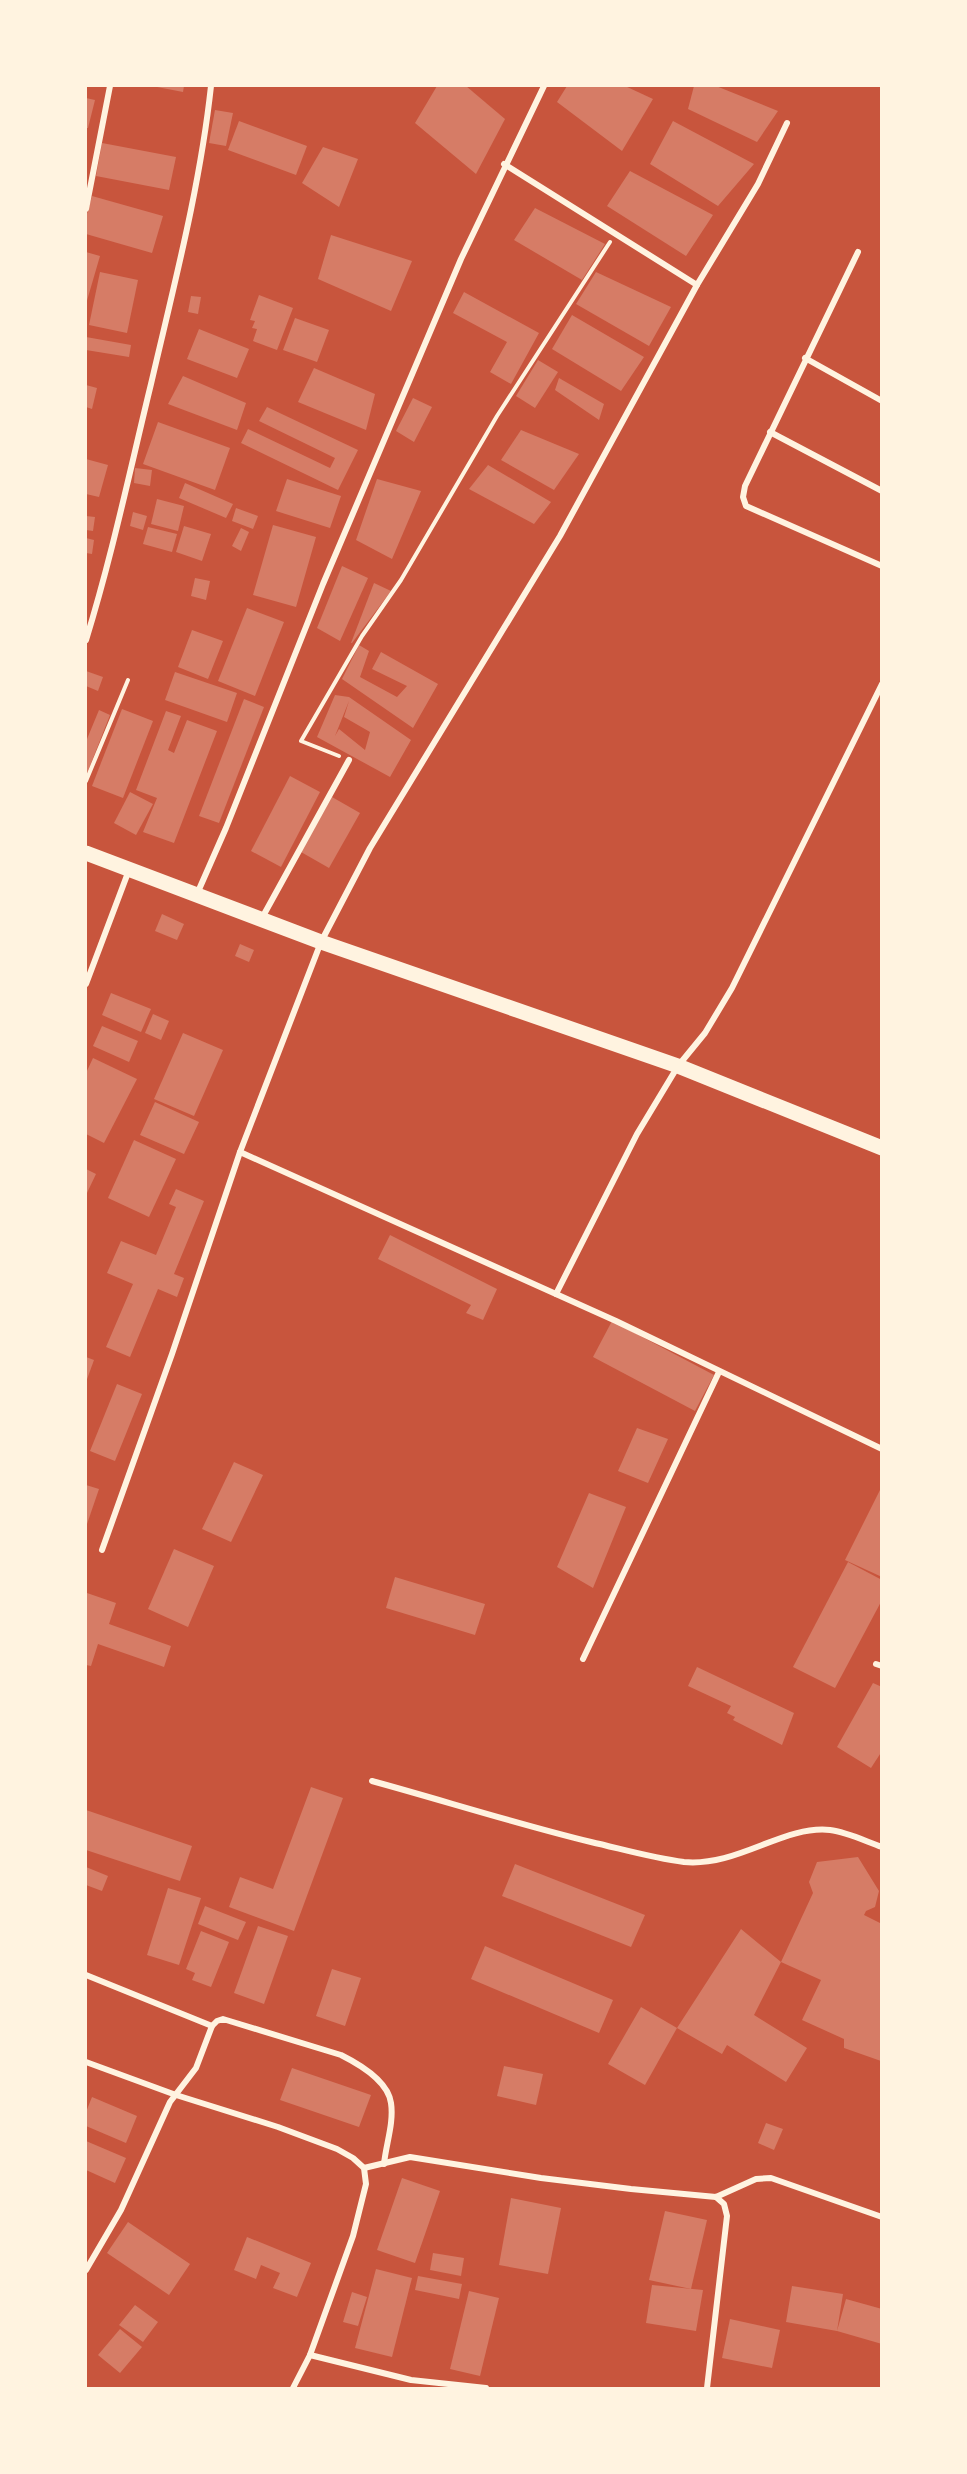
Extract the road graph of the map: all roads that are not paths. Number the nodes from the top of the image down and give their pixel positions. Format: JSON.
{"nodes":[{"id":1,"x":110,"y":86,"type":"edge"},
{"id":2,"x":211,"y":86,"type":"edge"},
{"id":3,"x":544,"y":86,"type":"edge"},
{"id":4,"x":787,"y":123,"type":"dead end"},
{"id":5,"x":504,"y":164,"type":"junction"},
{"id":6,"x":86,"y":209,"type":"edge"},
{"id":7,"x":858,"y":252,"type":"dead end"},
{"id":8,"x":698,"y":285,"type":"junction"},
{"id":9,"x":805,"y":358,"type":"junction"},
{"id":10,"x":882,"y":401,"type":"edge"},
{"id":11,"x":770,"y":432,"type":"junction"},
{"id":12,"x":882,"y":491,"type":"edge"},
{"id":13,"x":882,"y":566,"type":"edge"},
{"id":14,"x":86,"y":640,"type":"edge"},
{"id":15,"x":882,"y":684,"type":"edge"},
{"id":16,"x":349,"y":760,"type":"road end"},
{"id":17,"x":86,"y":853,"type":"edge"},
{"id":18,"x":129,"y":869,"type":"junction"},
{"id":19,"x":197,"y":894,"type":"junction"},
{"id":20,"x":261,"y":918,"type":"junction"},
{"id":21,"x":321,"y":942,"type":"junction"},
{"id":22,"x":86,"y":984,"type":"edge"},
{"id":23,"x":678,"y":1066,"type":"junction"},
{"id":24,"x":882,"y":1148,"type":"edge"},
{"id":25,"x":240,"y":1152,"type":"junction"},
{"id":26,"x":556,"y":1294,"type":"junction"},
{"id":27,"x":718,"y":1371,"type":"junction"},
{"id":28,"x":882,"y":1449,"type":"edge"},
{"id":29,"x":102,"y":1550,"type":"dead end"},
{"id":30,"x":583,"y":1659,"type":"dead end"},
{"id":31,"x":372,"y":1781,"type":"dead end"},
{"id":32,"x":882,"y":1847,"type":"edge"},
{"id":33,"x":86,"y":1976,"type":"edge"},
{"id":34,"x":212,"y":2026,"type":"junction"},
{"id":35,"x":86,"y":2061,"type":"edge"},
{"id":36,"x":176,"y":2095,"type":"junction"},
{"id":37,"x":384,"y":2164,"type":"junction"},
{"id":38,"x":364,"y":2168,"type":"junction"},
{"id":39,"x":716,"y":2197,"type":"junction"},
{"id":40,"x":882,"y":2217,"type":"edge"},
{"id":41,"x":86,"y":2270,"type":"edge"},
{"id":42,"x":310,"y":2355,"type":"junction"},
{"id":43,"x":293,"y":2388,"type":"edge"},
{"id":44,"x":486,"y":2388,"type":"edge"},
{"id":45,"x":707,"y":2388,"type":"edge"}],
"edges":[{"from":1,"to":6,"type":"street"},
{"from":2,"to":14,"type":"street"},
{"from":3,"to":5,"type":"street"},
{"from":4,"to":8,"type":"street"},
{"from":5,"to":8,"type":"street"},
{"from":5,"to":19,"type":"street"},
{"from":7,"to":9,"type":"street"},
{"from":8,"to":21,"type":"street"},
{"from":9,"to":10,"type":"street"},
{"from":9,"to":11,"type":"street"},
{"from":11,"to":12,"type":"street"},
{"from":11,"to":13,"type":"street"},
{"from":15,"to":23,"type":"street"},
{"from":16,"to":20,"type":"street"},
{"from":17,"to":18,"type":"main road"},
{"from":18,"to":19,"type":"main road"},
{"from":18,"to":22,"type":"street"},
{"from":19,"to":20,"type":"main road"},
{"from":20,"to":21,"type":"main road"},
{"from":21,"to":23,"type":"main road"},
{"from":21,"to":25,"type":"street"},
{"from":23,"to":24,"type":"main road"},
{"from":23,"to":26,"type":"street"},
{"from":25,"to":26,"type":"street"},
{"from":25,"to":29,"type":"street"},
{"from":26,"to":27,"type":"street"},
{"from":27,"to":28,"type":"street"},
{"from":27,"to":30,"type":"street"},
{"from":31,"to":32,"type":"street"},
{"from":33,"to":34,"type":"street"},
{"from":34,"to":36,"type":"street"},
{"from":34,"to":37,"type":"street"},
{"from":35,"to":36,"type":"street"},
{"from":36,"to":38,"type":"street"},
{"from":36,"to":41,"type":"street"},
{"from":37,"to":38,"type":"street"},
{"from":37,"to":39,"type":"street"},
{"from":38,"to":42,"type":"street"},
{"from":39,"to":40,"type":"street"},
{"from":39,"to":45,"type":"street"},
{"from":42,"to":43,"type":"street"},
{"from":42,"to":44,"type":"street"}]}
